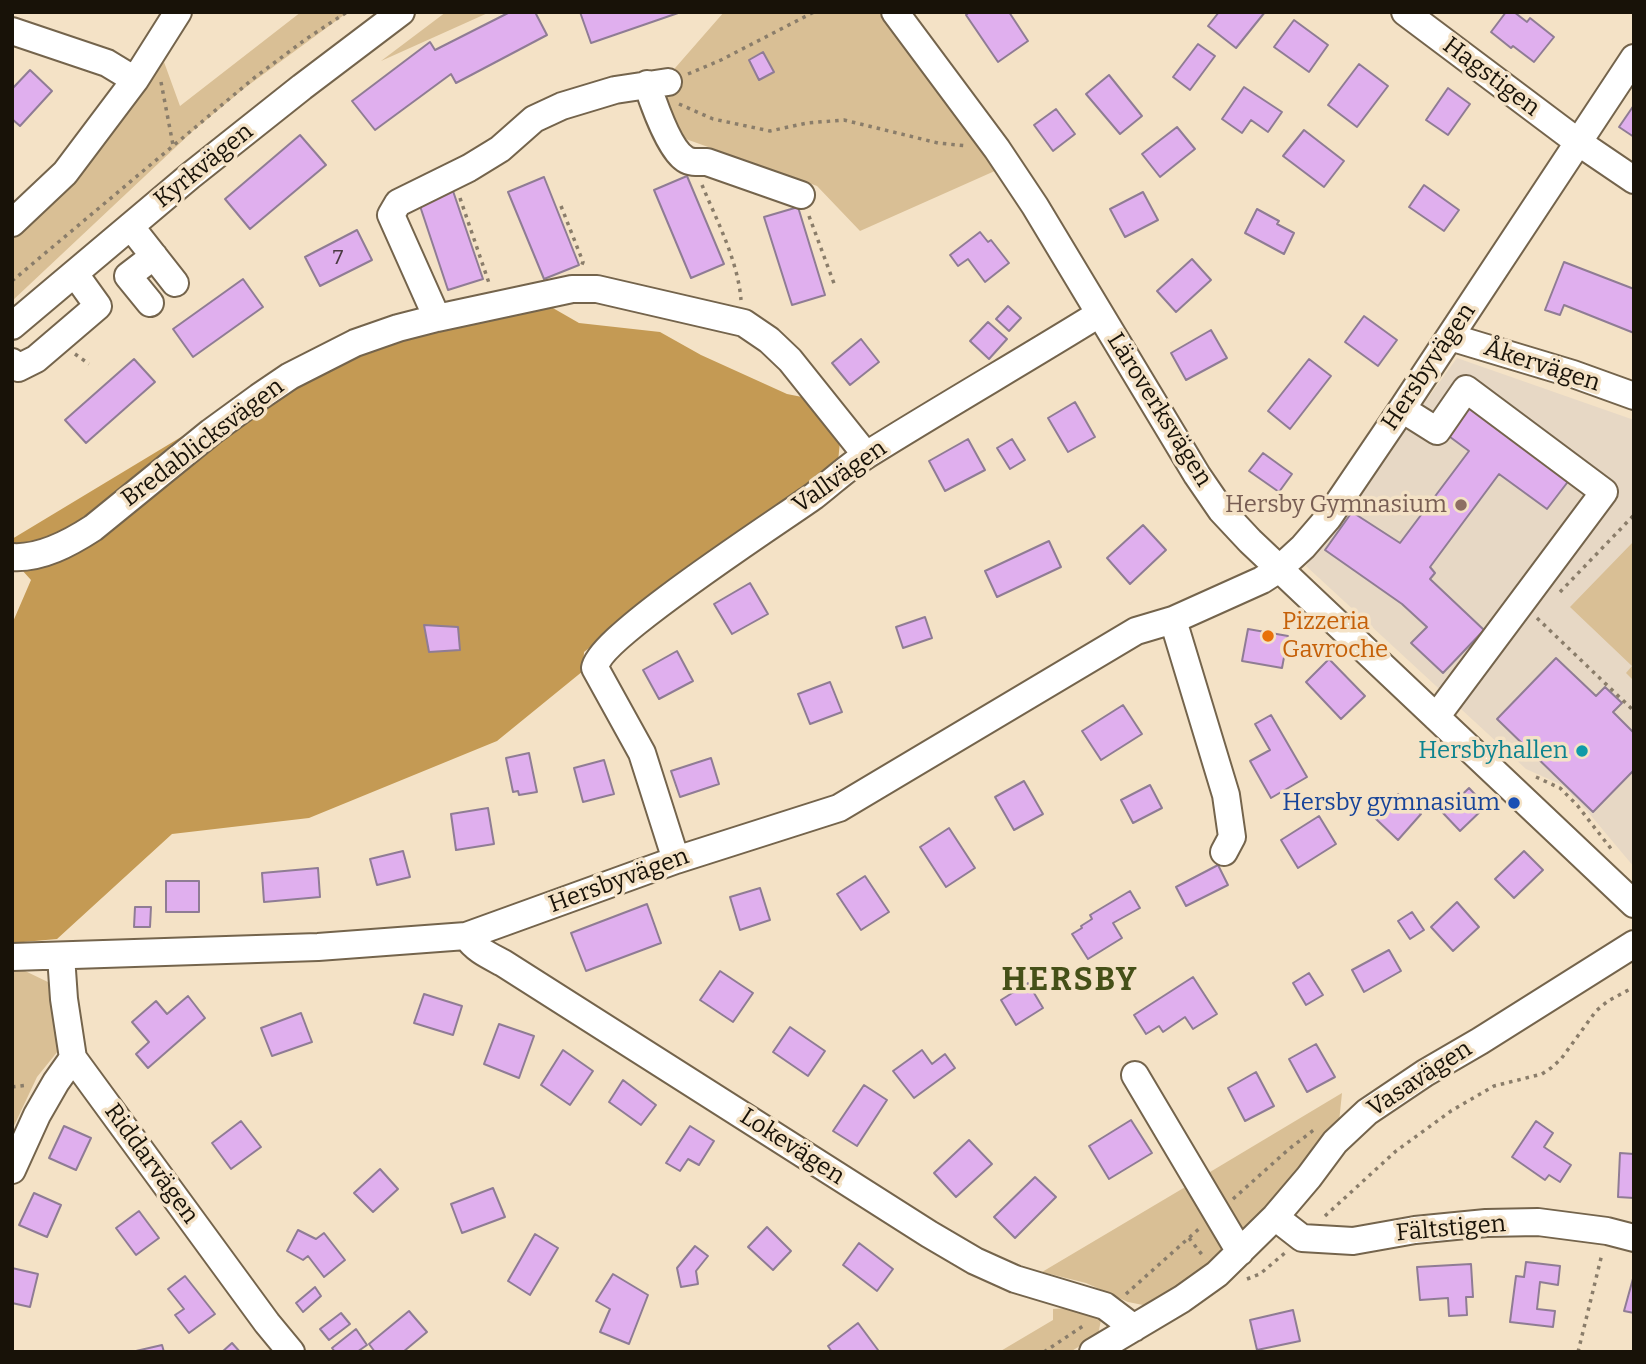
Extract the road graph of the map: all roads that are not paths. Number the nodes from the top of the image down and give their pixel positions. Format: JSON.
{"nodes":[{"id":1,"x":178,"y":12,"type":"edge"},
{"id":2,"x":401,"y":12,"type":"edge"},
{"id":3,"x":895,"y":12,"type":"edge"},
{"id":4,"x":1405,"y":12,"type":"edge"},
{"id":5,"x":12,"y":31,"type":"edge"},
{"id":6,"x":1634,"y":58,"type":"edge"},
{"id":7,"x":147,"y":77,"type":"junction"},
{"id":8,"x":1578,"y":142,"type":"junction"},
{"id":9,"x":1634,"y":180,"type":"edge"},
{"id":10,"x":801,"y":195,"type":"road end"},
{"id":11,"x":12,"y":223,"type":"edge"},
{"id":12,"x":131,"y":227,"type":"junction"},
{"id":13,"x":154,"y":256,"type":"junction"},
{"id":14,"x":75,"y":274,"type":"junction"},
{"id":15,"x":175,"y":283,"type":"dead end"},
{"id":16,"x":150,"y":303,"type":"dead end"},
{"id":17,"x":1100,"y":314,"type":"junction"},
{"id":18,"x":437,"y":318,"type":"junction"},
{"id":19,"x":12,"y":326,"type":"edge"},
{"id":20,"x":1450,"y":337,"type":"junction"},
{"id":21,"x":12,"y":362,"type":"edge"},
{"id":22,"x":1634,"y":396,"type":"edge"},
{"id":23,"x":1402,"y":409,"type":"junction"},
{"id":24,"x":866,"y":455,"type":"junction"},
{"id":25,"x":12,"y":557,"type":"edge"},
{"id":26,"x":1279,"y":569,"type":"junction"},
{"id":27,"x":1173,"y":620,"type":"junction"},
{"id":28,"x":1436,"y":716,"type":"junction"},
{"id":29,"x":1224,"y":852,"type":"dead end"},
{"id":30,"x":676,"y":860,"type":"junction"},
{"id":31,"x":1634,"y":904,"type":"edge"},
{"id":32,"x":466,"y":936,"type":"junction"},
{"id":33,"x":1634,"y":944,"type":"edge"},
{"id":34,"x":61,"y":956,"type":"junction"},
{"id":35,"x":12,"y":957,"type":"edge"},
{"id":36,"x":73,"y":1058,"type":"junction"},
{"id":37,"x":1135,"y":1075,"type":"dead end"},
{"id":38,"x":12,"y":1170,"type":"edge"},
{"id":39,"x":1275,"y":1217,"type":"junction"},
{"id":40,"x":1634,"y":1238,"type":"edge"},
{"id":41,"x":1240,"y":1252,"type":"junction"},
{"id":42,"x":1134,"y":1328,"type":"junction"},
{"id":43,"x":291,"y":1352,"type":"edge"},
{"id":44,"x":1093,"y":1352,"type":"edge"}],
"edges":[{"from":1,"to":7,"type":"street"},
{"from":2,"to":12,"type":"street","name":"Kyrkvägen"},
{"from":3,"to":17,"type":"street","name":"Läroverksvägen"},
{"from":4,"to":8,"type":"street","name":"Hagstigen"},
{"from":5,"to":7,"type":"street"},
{"from":6,"to":8,"type":"street","name":"Hersbyvägen"},
{"from":7,"to":11,"type":"street"},
{"from":8,"to":9,"type":"street","name":"Hagstigen"},
{"from":8,"to":20,"type":"street","name":"Hersbyvägen"},
{"from":10,"to":18,"type":"street"},
{"from":12,"to":13,"type":"street"},
{"from":12,"to":14,"type":"street","name":"Kyrkvägen"},
{"from":13,"to":15,"type":"street"},
{"from":13,"to":16,"type":"street"},
{"from":14,"to":19,"type":"street","name":"Kyrkvägen"},
{"from":14,"to":21,"type":"street"},
{"from":17,"to":24,"type":"street","name":"Vallvägen"},
{"from":17,"to":26,"type":"street","name":"Läroverksvägen"},
{"from":18,"to":24,"type":"street","name":"Bredablicksvägen"},
{"from":18,"to":25,"type":"street","name":"Bredablicksvägen"},
{"from":20,"to":22,"type":"street","name":"Åkervägen"},
{"from":20,"to":23,"type":"street","name":"Hersbyvägen"},
{"from":23,"to":26,"type":"street","name":"Hersbyvägen"},
{"from":23,"to":28,"type":"street"},
{"from":24,"to":30,"type":"street","name":"Vallvägen"},
{"from":26,"to":27,"type":"street","name":"Hersbyvägen"},
{"from":26,"to":28,"type":"street","name":"Läroverksvägen"},
{"from":27,"to":29,"type":"street"},
{"from":27,"to":30,"type":"street","name":"Hersbyvägen"},
{"from":28,"to":31,"type":"street","name":"Läroverksvägen"},
{"from":30,"to":32,"type":"street","name":"Hersbyvägen"},
{"from":32,"to":34,"type":"street","name":"Hersbyvägen"},
{"from":32,"to":42,"type":"street","name":"Lokevägen"},
{"from":33,"to":39,"type":"street","name":"Vasavägen"},
{"from":34,"to":35,"type":"street","name":"Hersbyvägen"},
{"from":34,"to":36,"type":"street","name":"Riddarvägen"},
{"from":36,"to":38,"type":"street"},
{"from":36,"to":43,"type":"street","name":"Riddarvägen"},
{"from":37,"to":41,"type":"street"},
{"from":39,"to":40,"type":"street","name":"Fältstigen"},
{"from":39,"to":41,"type":"street","name":"Vasavägen"},
{"from":41,"to":42,"type":"street","name":"Vasavägen"},
{"from":42,"to":44,"type":"street","name":"Vasavägen"}]}
